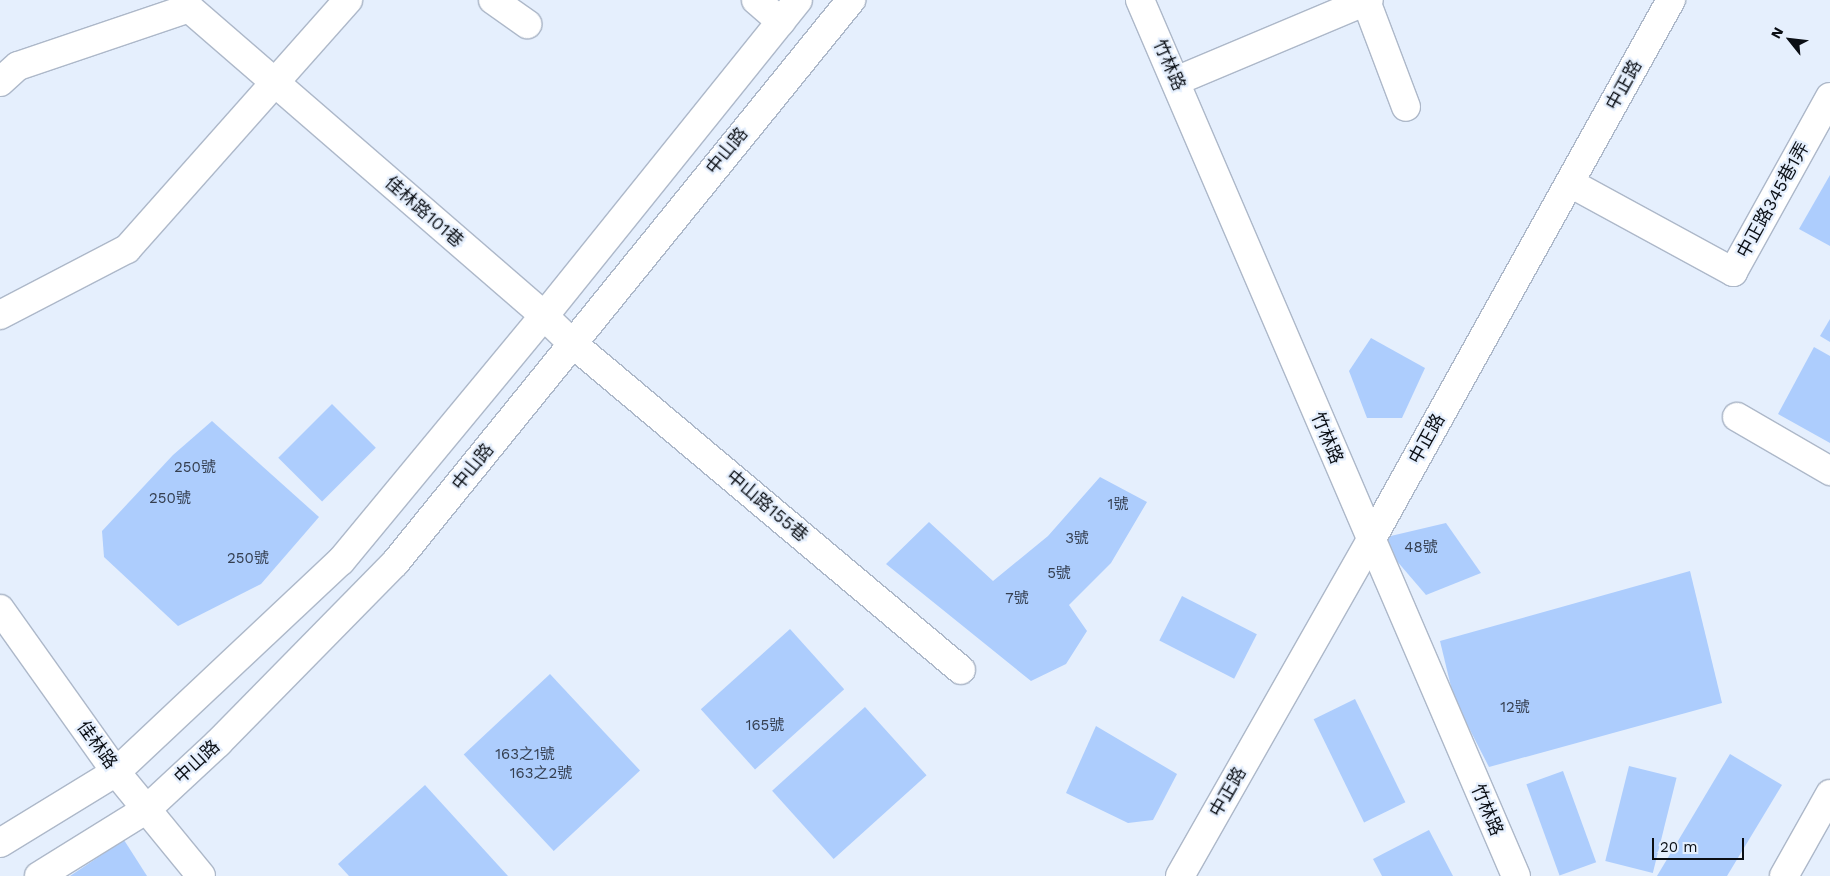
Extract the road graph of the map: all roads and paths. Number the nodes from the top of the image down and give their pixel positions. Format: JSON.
{"nodes":[{"id":1,"x":348,"y":0,"type":"edge"},
{"id":2,"x":493,"y":0,"type":"edge"},
{"id":3,"x":756,"y":0,"type":"edge"},
{"id":4,"x":798,"y":0,"type":"edge"},
{"id":5,"x":851,"y":0,"type":"edge"},
{"id":6,"x":1140,"y":0,"type":"edge"},
{"id":7,"x":1671,"y":0,"type":"edge"},
{"id":8,"x":1367,"y":1,"type":"edge"},
{"id":9,"x":781,"y":22,"type":"junction"},
{"id":10,"x":527,"y":24,"type":"dead end"},
{"id":11,"x":1176,"y":81,"type":"junction"},
{"id":12,"x":0,"y":82,"type":"edge"},
{"id":13,"x":275,"y":83,"type":"junction"},
{"id":14,"x":1830,"y":97,"type":"edge"},
{"id":15,"x":1406,"y":107,"type":"dead end"},
{"id":16,"x":1570,"y":183,"type":"junction"},
{"id":17,"x":2,"y":310,"type":"edge"},
{"id":18,"x":544,"y":316,"type":"junction"},
{"id":19,"x":572,"y":343,"type":"junction"},
{"id":20,"x":1737,"y":417,"type":"dead end"},
{"id":21,"x":1830,"y":471,"type":"edge"},
{"id":22,"x":1371,"y":540,"type":"junction"},
{"id":23,"x":0,"y":609,"type":"edge"},
{"id":24,"x":961,"y":670,"type":"dead end"},
{"id":25,"x":116,"y":772,"type":"junction"},
{"id":26,"x":1829,"y":799,"type":"edge"},
{"id":27,"x":147,"y":810,"type":"junction"},
{"id":28,"x":0,"y":843,"type":"edge"},
{"id":29,"x":39,"y":876,"type":"edge"},
{"id":30,"x":201,"y":876,"type":"edge"},
{"id":31,"x":1180,"y":876,"type":"edge"},
{"id":32,"x":1516,"y":876,"type":"edge"},
{"id":33,"x":1784,"y":876,"type":"edge"}],
"edges":[{"from":1,"to":13,"type":"street"},
{"from":2,"to":10,"type":"street"},
{"from":3,"to":9,"type":"street"},
{"from":4,"to":9,"type":"street"},
{"from":5,"to":19,"type":"street","name":"中山路"},
{"from":6,"to":11,"type":"street","name":"竹林路"},
{"from":7,"to":16,"type":"street","name":"中正路"},
{"from":8,"to":11,"type":"street"},
{"from":8,"to":15,"type":"street"},
{"from":9,"to":18,"type":"street"},
{"from":11,"to":22,"type":"street","name":"竹林路"},
{"from":12,"to":13,"type":"street","name":"佳林路101巷"},
{"from":13,"to":17,"type":"street"},
{"from":13,"to":18,"type":"street","name":"佳林路101巷"},
{"from":14,"to":16,"type":"street","name":"中正路345巷1弄"},
{"from":16,"to":22,"type":"street","name":"中正路"},
{"from":18,"to":19,"type":"street","name":"佳林路101巷"},
{"from":18,"to":25,"type":"street"},
{"from":19,"to":24,"type":"street","name":"中山路155巷"},
{"from":19,"to":27,"type":"street","name":"中山路"},
{"from":20,"to":21,"type":"street"},
{"from":22,"to":31,"type":"street","name":"中正路"},
{"from":22,"to":32,"type":"street","name":"竹林路"},
{"from":23,"to":25,"type":"street","name":"佳林路"},
{"from":25,"to":27,"type":"street","name":"佳林路"},
{"from":25,"to":28,"type":"street"},
{"from":26,"to":33,"type":"street"},
{"from":27,"to":29,"type":"street","name":"中山路"},
{"from":27,"to":30,"type":"street","name":"佳林路"}]}
